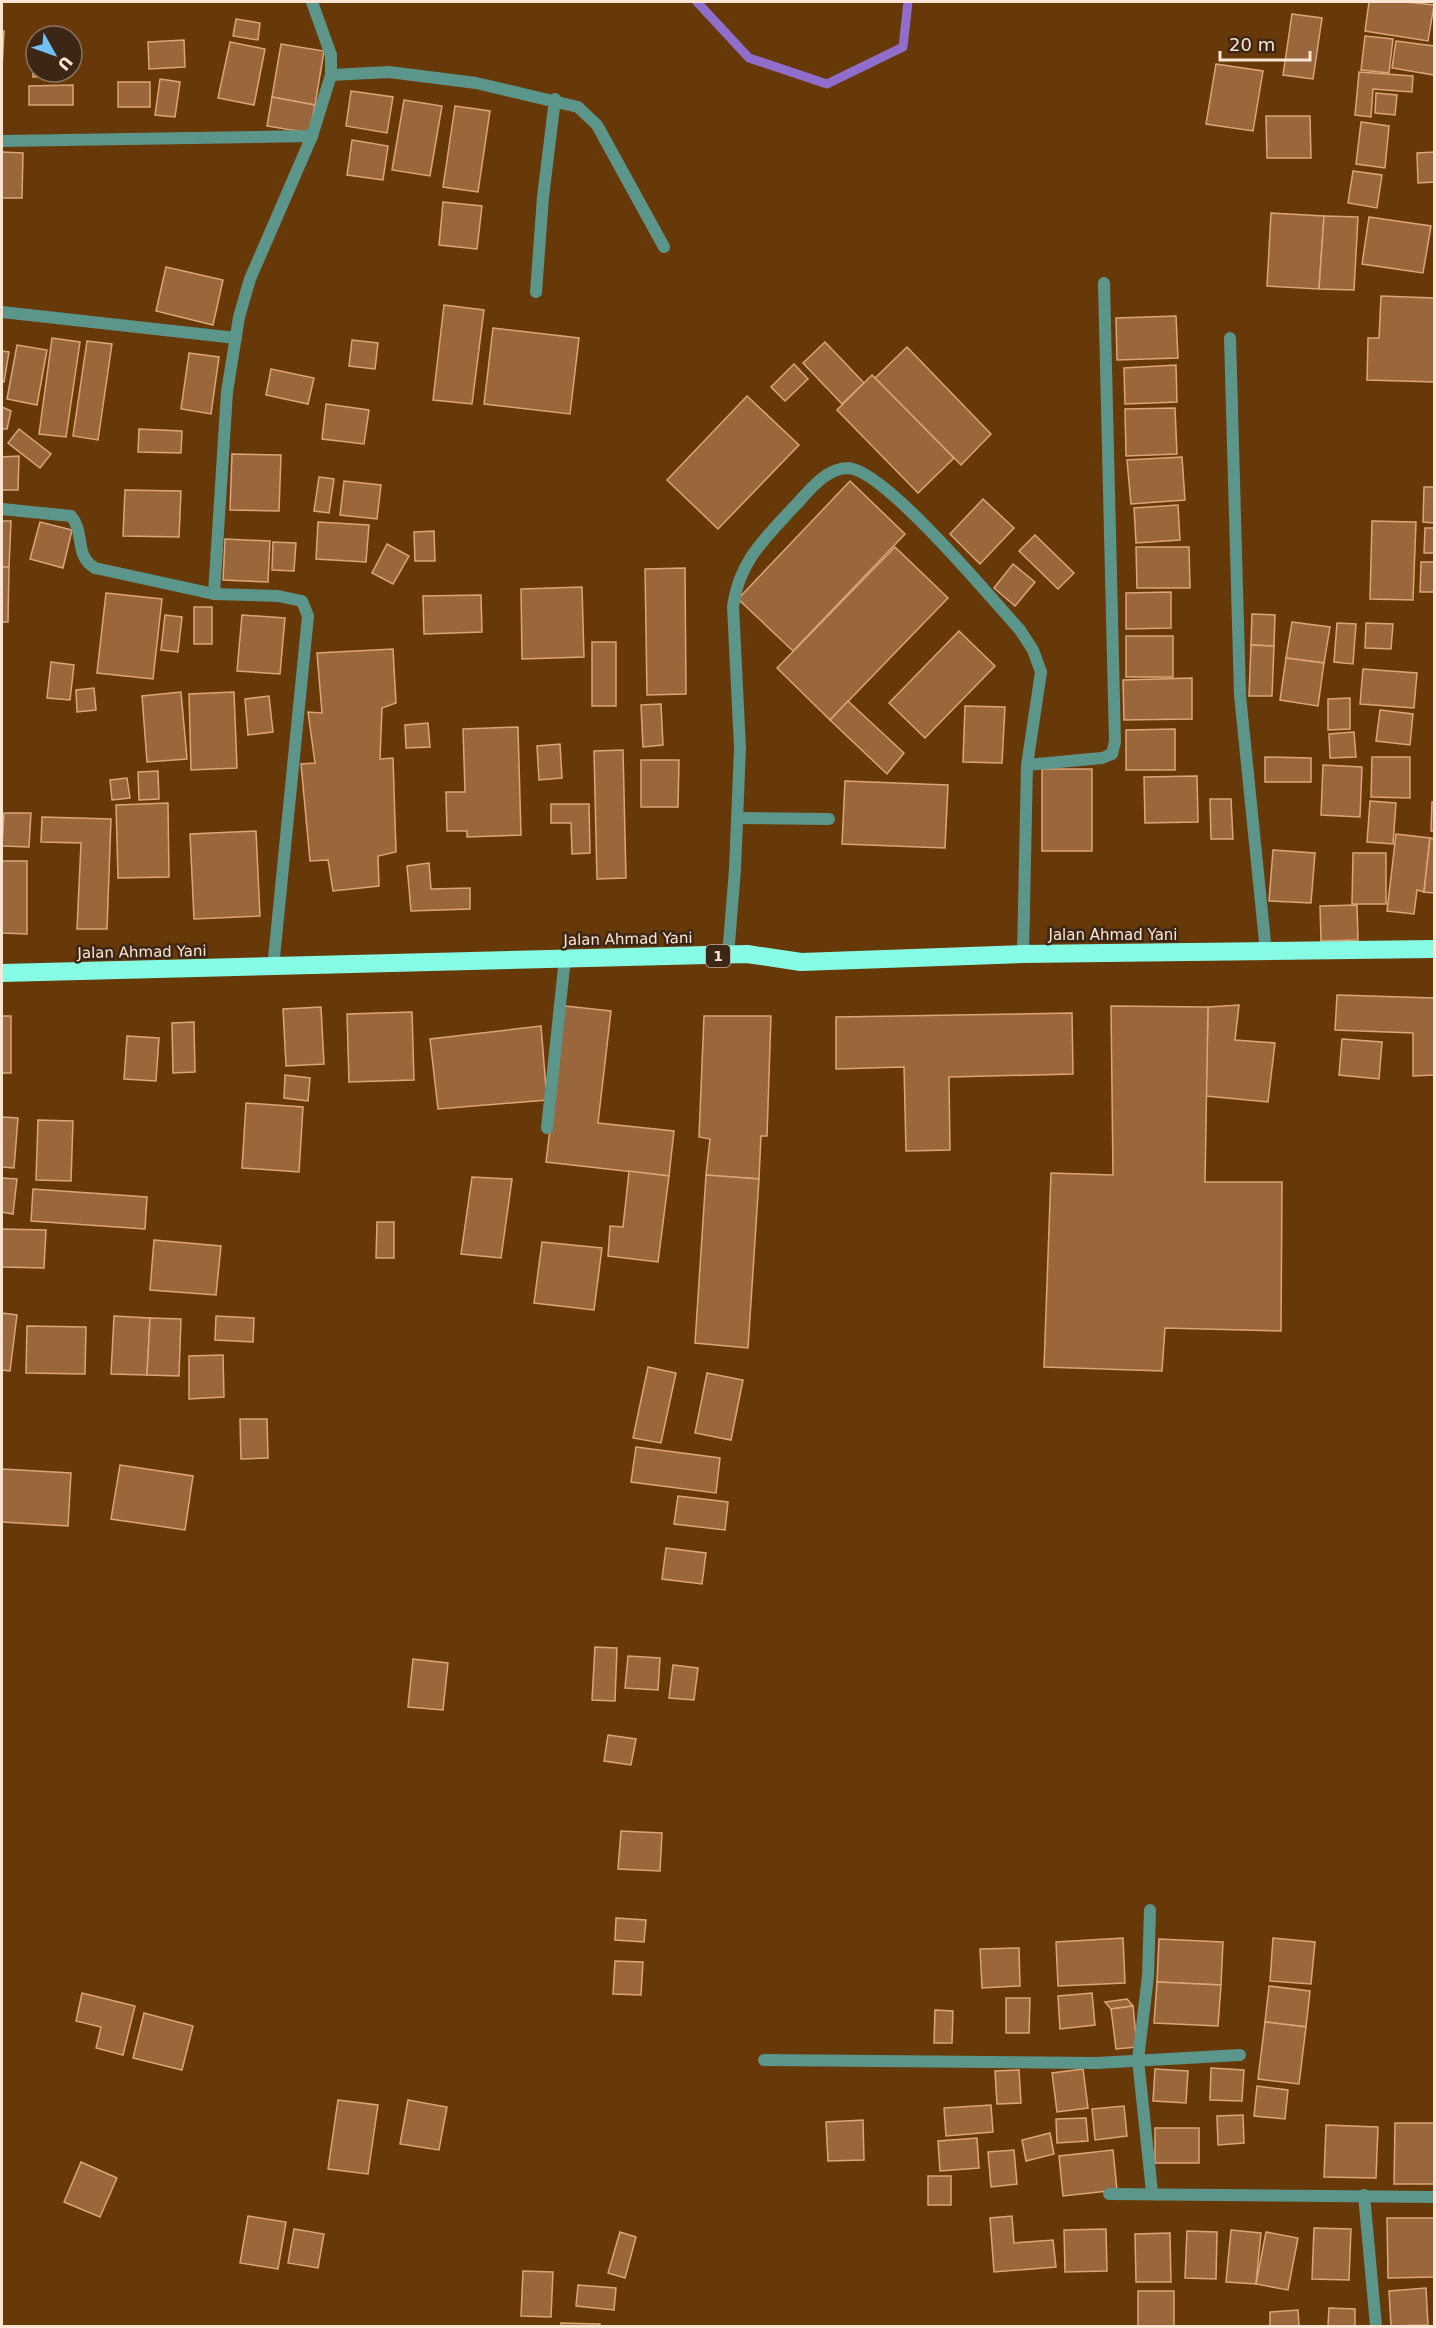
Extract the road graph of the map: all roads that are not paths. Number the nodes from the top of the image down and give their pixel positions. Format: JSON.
{"nodes":[{"id":1,"x":312,"y":2,"type":"edge"},
{"id":2,"x":331,"y":75,"type":"junction"},
{"id":3,"x":555,"y":99,"type":"junction"},
{"id":4,"x":312,"y":136,"type":"junction"},
{"id":5,"x":2,"y":141,"type":"edge"},
{"id":6,"x":664,"y":247,"type":"dead end"},
{"id":7,"x":1104,"y":283,"type":"dead end"},
{"id":8,"x":536,"y":292,"type":"dead end"},
{"id":9,"x":2,"y":312,"type":"edge"},
{"id":10,"x":236,"y":338,"type":"junction"},
{"id":11,"x":1230,"y":338,"type":"dead end"},
{"id":12,"x":2,"y":509,"type":"edge"},
{"id":13,"x":214,"y":594,"type":"junction"},
{"id":14,"x":1027,"y":765,"type":"junction"},
{"id":15,"x":738,"y":818,"type":"junction"},
{"id":16,"x":829,"y":819,"type":"dead end"},
{"id":17,"x":1434,"y":949,"type":"edge"},
{"id":18,"x":1266,"y":952,"type":"junction"},
{"id":19,"x":1023,"y":954,"type":"junction"},
{"id":20,"x":728,"y":956,"type":"junction"},
{"id":21,"x":565,"y":958,"type":"junction"},
{"id":22,"x":273,"y":968,"type":"junction"},
{"id":23,"x":2,"y":973,"type":"edge"},
{"id":24,"x":547,"y":1128,"type":"dead end"},
{"id":25,"x":1150,"y":1910,"type":"dead end"},
{"id":26,"x":1240,"y":2055,"type":"dead end"},
{"id":27,"x":764,"y":2060,"type":"dead end"},
{"id":28,"x":1138,"y":2060,"type":"junction"},
{"id":29,"x":1152,"y":2192,"type":"junction"},
{"id":30,"x":1109,"y":2194,"type":"dead end"},
{"id":31,"x":1364,"y":2195,"type":"junction"},
{"id":32,"x":1434,"y":2197,"type":"edge"},
{"id":33,"x":1376,"y":2326,"type":"edge"}],
"edges":[{"from":1,"to":2,"type":"street"},
{"from":2,"to":3,"type":"street"},
{"from":2,"to":4,"type":"street"},
{"from":3,"to":6,"type":"street"},
{"from":3,"to":8,"type":"street"},
{"from":4,"to":5,"type":"street"},
{"from":4,"to":10,"type":"street"},
{"from":7,"to":14,"type":"street"},
{"from":9,"to":10,"type":"street"},
{"from":10,"to":13,"type":"street"},
{"from":11,"to":18,"type":"street"},
{"from":12,"to":13,"type":"street"},
{"from":13,"to":22,"type":"street"},
{"from":14,"to":15,"type":"street"},
{"from":14,"to":19,"type":"street"},
{"from":15,"to":16,"type":"street"},
{"from":15,"to":20,"type":"street"},
{"from":17,"to":18,"type":"highway","name":"Jalan Ahmad Yani","number":"1"},
{"from":18,"to":19,"type":"highway","name":"Jalan Ahmad Yani","number":"1"},
{"from":19,"to":20,"type":"highway","name":"Jalan Ahmad Yani","number":"1"},
{"from":20,"to":21,"type":"highway","name":"Jalan Ahmad Yani","number":"1"},
{"from":21,"to":22,"type":"highway","name":"Jalan Ahmad Yani","number":"1"},
{"from":21,"to":24,"type":"street"},
{"from":22,"to":23,"type":"highway","name":"Jalan Ahmad Yani","number":"1"},
{"from":25,"to":28,"type":"street"},
{"from":26,"to":28,"type":"street"},
{"from":27,"to":28,"type":"street"},
{"from":28,"to":29,"type":"street"},
{"from":29,"to":30,"type":"street"},
{"from":29,"to":31,"type":"street"},
{"from":31,"to":32,"type":"street"},
{"from":31,"to":33,"type":"street"}]}
